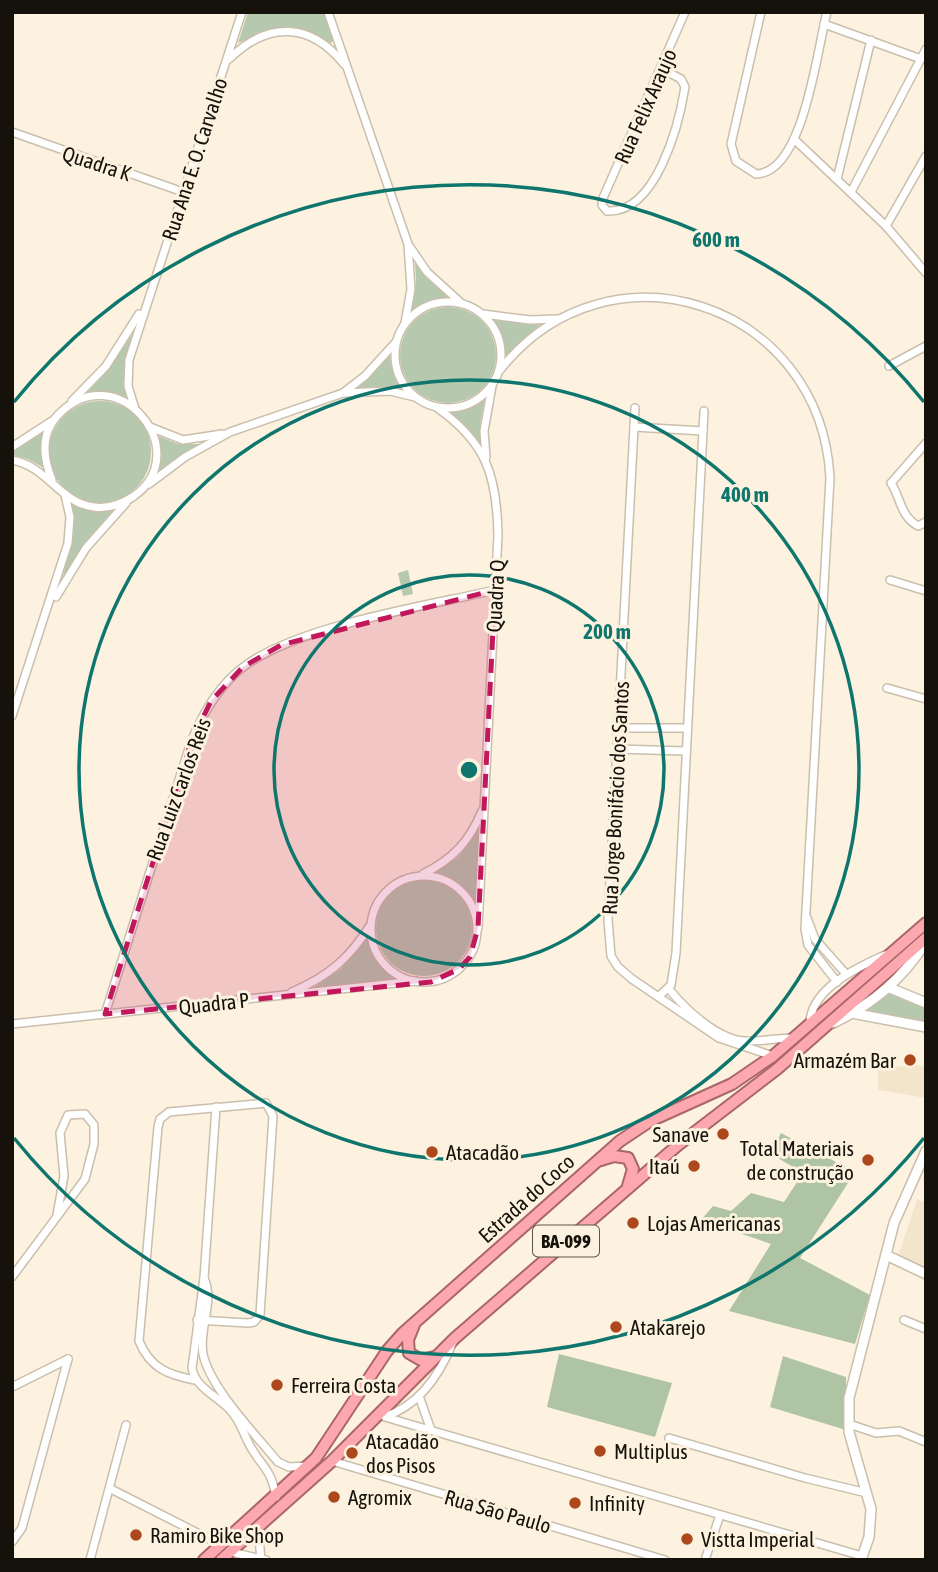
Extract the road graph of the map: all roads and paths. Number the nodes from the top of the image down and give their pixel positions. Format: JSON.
{"nodes":[{"id":1,"x":242,"y":12,"type":"edge"},
{"id":2,"x":328,"y":12,"type":"edge"},
{"id":3,"x":685,"y":12,"type":"edge"},
{"id":4,"x":761,"y":12,"type":"edge"},
{"id":5,"x":827,"y":12,"type":"edge"},
{"id":6,"x":824,"y":24,"type":"junction"},
{"id":7,"x":872,"y":40,"type":"junction"},
{"id":8,"x":926,"y":49,"type":"edge"},
{"id":9,"x":921,"y":59,"type":"junction"},
{"id":10,"x":226,"y":62,"type":"junction"},
{"id":11,"x":347,"y":67,"type":"junction"},
{"id":12,"x":662,"y":69,"type":"junction"},
{"id":13,"x":12,"y":132,"type":"edge"},
{"id":14,"x":796,"y":141,"type":"junction"},
{"id":15,"x":926,"y":156,"type":"edge"},
{"id":16,"x":837,"y":179,"type":"junction"},
{"id":17,"x":183,"y":192,"type":"junction"},
{"id":18,"x":851,"y":192,"type":"junction"},
{"id":19,"x":886,"y":226,"type":"junction"},
{"id":20,"x":408,"y":244,"type":"junction"},
{"id":21,"x":926,"y":273,"type":"edge"},
{"id":22,"x":461,"y":303,"type":"junction"},
{"id":23,"x":145,"y":304,"type":"junction"},
{"id":24,"x":483,"y":314,"type":"junction"},
{"id":25,"x":561,"y":318,"type":"junction"},
{"id":26,"x":405,"y":324,"type":"junction"},
{"id":27,"x":396,"y":343,"type":"junction"},
{"id":28,"x":926,"y":346,"type":"edge"},
{"id":29,"x":889,"y":366,"type":"dead end"},
{"id":30,"x":500,"y":370,"type":"junction"},
{"id":31,"x":492,"y":386,"type":"junction"},
{"id":32,"x":343,"y":393,"type":"junction"},
{"id":33,"x":415,"y":397,"type":"junction"},
{"id":34,"x":66,"y":407,"type":"junction"},
{"id":35,"x":436,"y":407,"type":"junction"},
{"id":36,"x":635,"y":408,"type":"dead end"},
{"id":37,"x":135,"y":409,"type":"junction"},
{"id":38,"x":704,"y":411,"type":"dead end"},
{"id":39,"x":55,"y":418,"type":"junction"},
{"id":40,"x":150,"y":426,"type":"junction"},
{"id":41,"x":634,"y":427,"type":"junction"},
{"id":42,"x":703,"y":431,"type":"junction"},
{"id":43,"x":230,"y":432,"type":"junction"},
{"id":44,"x":926,"y":443,"type":"edge"},
{"id":45,"x":12,"y":447,"type":"edge"},
{"id":46,"x":486,"y":458,"type":"junction"},
{"id":47,"x":12,"y":460,"type":"edge"},
{"id":48,"x":52,"y":480,"type":"junction"},
{"id":49,"x":139,"y":492,"type":"junction"},
{"id":50,"x":65,"y":495,"type":"junction"},
{"id":51,"x":130,"y":498,"type":"junction"},
{"id":52,"x":926,"y":522,"type":"edge"},
{"id":53,"x":890,"y":580,"type":"dead end"},
{"id":54,"x":495,"y":590,"type":"junction"},
{"id":55,"x":926,"y":591,"type":"edge"},
{"id":56,"x":50,"y":606,"type":"junction"},
{"id":57,"x":887,"y":688,"type":"dead end"},
{"id":58,"x":926,"y":699,"type":"edge"},
{"id":59,"x":12,"y":716,"type":"edge"},
{"id":60,"x":618,"y":728,"type":"junction"},
{"id":61,"x":686,"y":729,"type":"junction"},
{"id":62,"x":617,"y":749,"type":"junction"},
{"id":63,"x":685,"y":751,"type":"junction"},
{"id":64,"x":484,"y":807,"type":"junction"},
{"id":65,"x":421,"y":876,"type":"junction"},
{"id":66,"x":371,"y":923,"type":"junction"},
{"id":67,"x":926,"y":923,"type":"edge"},
{"id":68,"x":478,"y":928,"type":"junction"},
{"id":69,"x":809,"y":936,"type":"junction"},
{"id":70,"x":926,"y":940,"type":"edge"},
{"id":71,"x":895,"y":951,"type":"junction"},
{"id":72,"x":838,"y":965,"type":"junction"},
{"id":73,"x":831,"y":974,"type":"junction"},
{"id":74,"x":846,"y":974,"type":"junction"},
{"id":75,"x":415,"y":981,"type":"junction"},
{"id":76,"x":837,"y":982,"type":"junction"},
{"id":77,"x":890,"y":988,"type":"junction"},
{"id":78,"x":669,"y":989,"type":"junction"},
{"id":79,"x":283,"y":996,"type":"junction"},
{"id":80,"x":659,"y":996,"type":"junction"},
{"id":81,"x":926,"y":1003,"type":"edge"},
{"id":82,"x":852,"y":1013,"type":"junction"},
{"id":83,"x":104,"y":1014,"type":"junction"},
{"id":84,"x":701,"y":1023,"type":"junction"},
{"id":85,"x":12,"y":1024,"type":"edge"},
{"id":86,"x":810,"y":1025,"type":"junction"},
{"id":87,"x":825,"y":1027,"type":"junction"},
{"id":88,"x":926,"y":1027,"type":"edge"},
{"id":89,"x":794,"y":1038,"type":"junction"},
{"id":90,"x":728,"y":1039,"type":"junction"},
{"id":91,"x":773,"y":1056,"type":"junction"},
{"id":92,"x":216,"y":1107,"type":"junction"},
{"id":93,"x":926,"y":1151,"type":"edge"},
{"id":94,"x":595,"y":1162,"type":"junction"},
{"id":95,"x":63,"y":1189,"type":"junction"},
{"id":96,"x":626,"y":1189,"type":"junction"},
{"id":97,"x":75,"y":1194,"type":"junction"},
{"id":98,"x":57,"y":1215,"type":"junction"},
{"id":99,"x":886,"y":1255,"type":"junction"},
{"id":100,"x":926,"y":1274,"type":"edge"},
{"id":101,"x":12,"y":1277,"type":"edge"},
{"id":102,"x":204,"y":1278,"type":"junction"},
{"id":103,"x":197,"y":1320,"type":"junction"},
{"id":104,"x":904,"y":1320,"type":"dead end"},
{"id":105,"x":206,"y":1321,"type":"junction"},
{"id":106,"x":415,"y":1322,"type":"junction"},
{"id":107,"x":926,"y":1329,"type":"edge"},
{"id":108,"x":455,"y":1338,"type":"junction"},
{"id":109,"x":436,"y":1356,"type":"junction"},
{"id":110,"x":208,"y":1366,"type":"junction"},
{"id":111,"x":46,"y":1369,"type":"junction"},
{"id":112,"x":194,"y":1377,"type":"junction"},
{"id":113,"x":62,"y":1380,"type":"junction"},
{"id":114,"x":219,"y":1385,"type":"junction"},
{"id":115,"x":12,"y":1387,"type":"edge"},
{"id":116,"x":211,"y":1392,"type":"junction"},
{"id":117,"x":419,"y":1396,"type":"junction"},
{"id":118,"x":385,"y":1417,"type":"junction"},
{"id":119,"x":369,"y":1422,"type":"junction"},
{"id":120,"x":849,"y":1424,"type":"junction"},
{"id":121,"x":126,"y":1425,"type":"dead end"},
{"id":122,"x":431,"y":1430,"type":"junction"},
{"id":123,"x":669,"y":1438,"type":"dead end"},
{"id":124,"x":926,"y":1442,"type":"edge"},
{"id":125,"x":269,"y":1451,"type":"junction"},
{"id":126,"x":260,"y":1458,"type":"junction"},
{"id":127,"x":332,"y":1461,"type":"junction"},
{"id":128,"x":309,"y":1466,"type":"junction"},
{"id":129,"x":111,"y":1489,"type":"junction"},
{"id":130,"x":867,"y":1493,"type":"junction"},
{"id":131,"x":276,"y":1496,"type":"junction"},
{"id":132,"x":720,"y":1515,"type":"junction"},
{"id":133,"x":258,"y":1526,"type":"junction"},
{"id":134,"x":13,"y":1540,"type":"edge"},
{"id":135,"x":226,"y":1548,"type":"junction"},
{"id":136,"x":861,"y":1558,"type":"edge"},
{"id":137,"x":262,"y":1559,"type":"edge"},
{"id":138,"x":90,"y":1560,"type":"edge"},
{"id":139,"x":204,"y":1560,"type":"edge"},
{"id":140,"x":221,"y":1560,"type":"edge"},
{"id":141,"x":666,"y":1560,"type":"edge"},
{"id":142,"x":705,"y":1560,"type":"edge"}],
"edges":[{"from":1,"to":10,"type":"street","name":"Rua Ana E. O. Carvalho"},
{"from":2,"to":11,"type":"street"},
{"from":3,"to":12,"type":"street","name":"Rua Felix Araujo"},
{"from":4,"to":14,"type":"street"},
{"from":5,"to":6,"type":"street"},
{"from":6,"to":7,"type":"street"},
{"from":6,"to":14,"type":"street"},
{"from":7,"to":9,"type":"street"},
{"from":7,"to":16,"type":"street"},
{"from":8,"to":9,"type":"street"},
{"from":9,"to":18,"type":"street"},
{"from":10,"to":11,"type":"street"},
{"from":10,"to":17,"type":"street","name":"Rua Ana E. O. Carvalho"},
{"from":11,"to":20,"type":"street"},
{"from":12,"to":12,"type":"street","name":"Rua Felix Araujo"},
{"from":13,"to":17,"type":"street","name":"Quadra K"},
{"from":14,"to":16,"type":"street"},
{"from":15,"to":19,"type":"street"},
{"from":16,"to":18,"type":"street"},
{"from":17,"to":23,"type":"street","name":"Rua Ana E. O. Carvalho"},
{"from":18,"to":19,"type":"street"},
{"from":19,"to":21,"type":"street"},
{"from":20,"to":22,"type":"street"},
{"from":20,"to":26,"type":"street"},
{"from":22,"to":24,"type":"street"},
{"from":22,"to":26,"type":"street"},
{"from":23,"to":34,"type":"street"},
{"from":23,"to":37,"type":"street"},
{"from":24,"to":25,"type":"street"},
{"from":24,"to":30,"type":"street"},
{"from":25,"to":30,"type":"street"},
{"from":25,"to":69,"type":"street"},
{"from":26,"to":27,"type":"street"},
{"from":27,"to":32,"type":"street"},
{"from":27,"to":33,"type":"street"},
{"from":28,"to":29,"type":"street"},
{"from":30,"to":31,"type":"street"},
{"from":31,"to":35,"type":"street"},
{"from":31,"to":46,"type":"street"},
{"from":32,"to":33,"type":"street"},
{"from":32,"to":43,"type":"street"},
{"from":33,"to":35,"type":"street"},
{"from":34,"to":37,"type":"street"},
{"from":34,"to":39,"type":"street"},
{"from":35,"to":46,"type":"street","name":"Quadra Q"},
{"from":36,"to":41,"type":"street","name":"Rua Jorge Bonifácio dos Santos"},
{"from":37,"to":40,"type":"street"},
{"from":38,"to":42,"type":"street"},
{"from":39,"to":45,"type":"street"},
{"from":39,"to":48,"type":"street"},
{"from":40,"to":43,"type":"street"},
{"from":40,"to":49,"type":"street"},
{"from":41,"to":42,"type":"street"},
{"from":41,"to":60,"type":"street","name":"Rua Jorge Bonifácio dos Santos"},
{"from":42,"to":61,"type":"street"},
{"from":43,"to":49,"type":"street"},
{"from":44,"to":52,"type":"street"},
{"from":46,"to":54,"type":"street","name":"Quadra Q"},
{"from":47,"to":48,"type":"street"},
{"from":48,"to":50,"type":"street"},
{"from":49,"to":51,"type":"street"},
{"from":50,"to":51,"type":"street"},
{"from":50,"to":56,"type":"street"},
{"from":51,"to":56,"type":"street"},
{"from":53,"to":55,"type":"street"},
{"from":54,"to":64,"type":"street","name":"Quadra Q"},
{"from":54,"to":83,"type":"street","name":"Rua Luiz Carlos Reis"},
{"from":56,"to":59,"type":"street"},
{"from":57,"to":58,"type":"street"},
{"from":60,"to":61,"type":"street"},
{"from":60,"to":62,"type":"street","name":"Rua Jorge Bonifácio dos Santos"},
{"from":61,"to":63,"type":"street"},
{"from":62,"to":63,"type":"street"},
{"from":62,"to":80,"type":"street","name":"Rua Jorge Bonifácio dos Santos"},
{"from":63,"to":78,"type":"street"},
{"from":64,"to":65,"type":"street"},
{"from":64,"to":68,"type":"street"},
{"from":65,"to":66,"type":"street"},
{"from":65,"to":68,"type":"street"},
{"from":66,"to":75,"type":"street"},
{"from":66,"to":79,"type":"street"},
{"from":67,"to":71,"type":"highway","name":"Estrada do Coco","number":"BA-099"},
{"from":68,"to":75,"type":"street"},
{"from":69,"to":72,"type":"street"},
{"from":69,"to":73,"type":"street"},
{"from":70,"to":77,"type":"street"},
{"from":70,"to":87,"type":"highway","name":"Estrada do Coco","number":"BA-099"},
{"from":71,"to":74,"type":"street"},
{"from":71,"to":86,"type":"highway","name":"Estrada do Coco","number":"BA-099"},
{"from":72,"to":73,"type":"street"},
{"from":72,"to":74,"type":"street"},
{"from":73,"to":76,"type":"street"},
{"from":74,"to":76,"type":"street"},
{"from":75,"to":79,"type":"street","name":"Quadra P"},
{"from":76,"to":86,"type":"street"},
{"from":77,"to":81,"type":"street"},
{"from":77,"to":82,"type":"street"},
{"from":78,"to":80,"type":"street"},
{"from":78,"to":84,"type":"street"},
{"from":79,"to":83,"type":"street","name":"Quadra P"},
{"from":80,"to":84,"type":"street","name":"Rua Jorge Bonifácio dos Santos"},
{"from":82,"to":87,"type":"street"},
{"from":82,"to":88,"type":"street"},
{"from":83,"to":85,"type":"street","name":"Quadra P"},
{"from":84,"to":90,"type":"street"},
{"from":86,"to":89,"type":"highway","name":"Estrada do Coco","number":"BA-099"},
{"from":87,"to":96,"type":"highway","name":"Estrada do Coco","number":"BA-099"},
{"from":89,"to":90,"type":"street"},
{"from":89,"to":91,"type":"highway","name":"Estrada do Coco","number":"BA-099"},
{"from":90,"to":91,"type":"street"},
{"from":91,"to":94,"type":"highway","name":"Estrada do Coco","number":"BA-099"},
{"from":92,"to":102,"type":"street"},
{"from":92,"to":105,"type":"street"},
{"from":92,"to":112,"type":"street"},
{"from":93,"to":99,"type":"street"},
{"from":94,"to":96,"type":"highway"},
{"from":94,"to":106,"type":"highway","name":"Estrada do Coco","number":"BA-099"},
{"from":95,"to":97,"type":"street"},
{"from":95,"to":97,"type":"street"},
{"from":95,"to":98,"type":"street"},
{"from":96,"to":108,"type":"highway","name":"Estrada do Coco","number":"BA-099"},
{"from":97,"to":98,"type":"street"},
{"from":98,"to":101,"type":"street"},
{"from":99,"to":100,"type":"street"},
{"from":99,"to":120,"type":"street"},
{"from":102,"to":103,"type":"street"},
{"from":102,"to":105,"type":"street"},
{"from":103,"to":105,"type":"street"},
{"from":103,"to":112,"type":"street"},
{"from":104,"to":107,"type":"street"},
{"from":105,"to":110,"type":"street"},
{"from":106,"to":109,"type":"highway"},
{"from":106,"to":128,"type":"highway","name":"Estrada do Coco","number":"BA-099"},
{"from":108,"to":109,"type":"highway","name":"Estrada do Coco","number":"BA-099"},
{"from":108,"to":117,"type":"street"},
{"from":109,"to":119,"type":"highway","name":"Estrada do Coco","number":"BA-099"},
{"from":110,"to":112,"type":"street"},
{"from":110,"to":114,"type":"street"},
{"from":111,"to":113,"type":"street"},
{"from":111,"to":113,"type":"street"},
{"from":111,"to":115,"type":"street"},
{"from":112,"to":116,"type":"street"},
{"from":113,"to":134,"type":"street"},
{"from":114,"to":116,"type":"street"},
{"from":114,"to":125,"type":"street"},
{"from":116,"to":126,"type":"street"},
{"from":117,"to":118,"type":"street"},
{"from":117,"to":122,"type":"street"},
{"from":118,"to":119,"type":"street"},
{"from":118,"to":122,"type":"street"},
{"from":119,"to":127,"type":"highway","name":"Estrada do Coco","number":"BA-099"},
{"from":120,"to":124,"type":"street"},
{"from":120,"to":130,"type":"street"},
{"from":121,"to":129,"type":"street"},
{"from":122,"to":132,"type":"street"},
{"from":123,"to":130,"type":"street"},
{"from":125,"to":126,"type":"street"},
{"from":125,"to":128,"type":"street"},
{"from":126,"to":131,"type":"street"},
{"from":127,"to":133,"type":"highway","name":"Estrada do Coco","number":"BA-099"},
{"from":127,"to":141,"type":"street","name":"Rua São Paulo"},
{"from":128,"to":131,"type":"highway","name":"Estrada do Coco","number":"BA-099"},
{"from":129,"to":135,"type":"street"},
{"from":129,"to":138,"type":"street"},
{"from":130,"to":136,"type":"street"},
{"from":131,"to":135,"type":"highway","name":"Estrada do Coco","number":"BA-099"},
{"from":132,"to":136,"type":"street"},
{"from":132,"to":142,"type":"street"},
{"from":133,"to":135,"type":"highway","name":"Estrada do Coco","number":"BA-099"},
{"from":133,"to":137,"type":"street"},
{"from":135,"to":137,"type":"street"},
{"from":135,"to":139,"type":"highway","name":"Estrada do Coco","number":"BA-099"},
{"from":135,"to":140,"type":"highway","name":"Estrada do Coco","number":"BA-099"}]}
